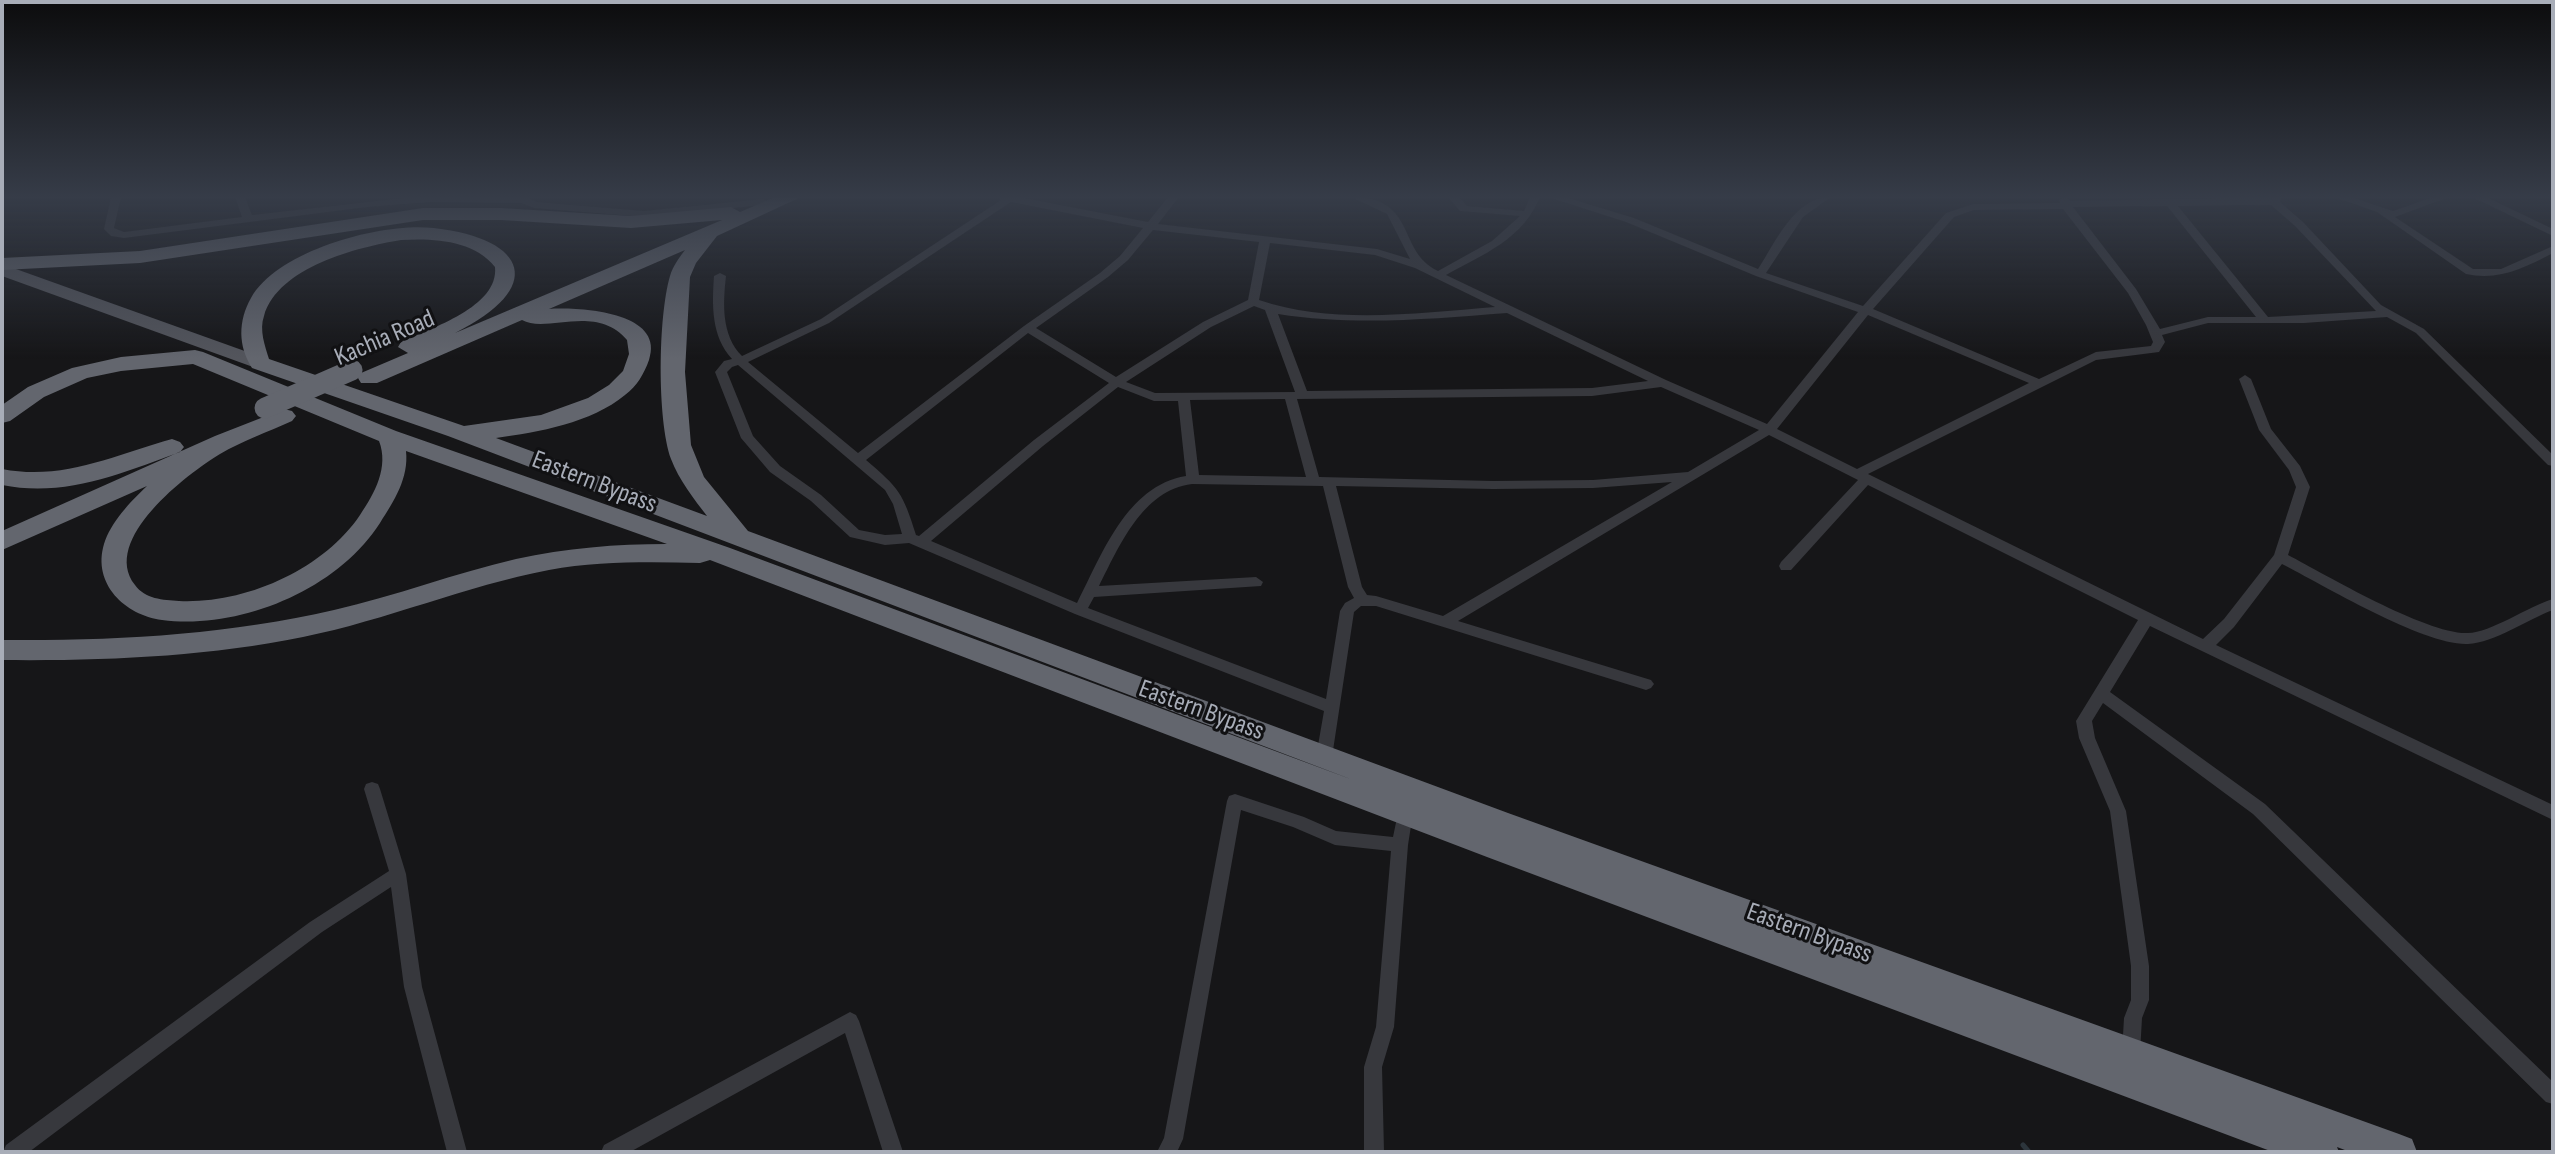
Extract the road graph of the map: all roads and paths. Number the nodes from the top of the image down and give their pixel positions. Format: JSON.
{"nodes":[{"id":1,"x":180,"y":251,"type":"edge"},
{"id":2,"x":331,"y":251,"type":"edge"},
{"id":3,"x":489,"y":251,"type":"edge"},
{"id":4,"x":624,"y":251,"type":"edge"},
{"id":5,"x":669,"y":251,"type":"edge"},
{"id":6,"x":696,"y":251,"type":"edge"},
{"id":7,"x":928,"y":251,"type":"edge"},
{"id":8,"x":1130,"y":251,"type":"edge"},
{"id":9,"x":1263,"y":251,"type":"edge"},
{"id":10,"x":1367,"y":251,"type":"edge"},
{"id":11,"x":1411,"y":251,"type":"edge"},
{"id":12,"x":1480,"y":251,"type":"edge"},
{"id":13,"x":1704,"y":251,"type":"edge"},
{"id":14,"x":1775,"y":251,"type":"edge"},
{"id":15,"x":1918,"y":251,"type":"edge"},
{"id":16,"x":2099,"y":251,"type":"edge"},
{"id":17,"x":2209,"y":251,"type":"edge"},
{"id":18,"x":2325,"y":251,"type":"edge"},
{"id":19,"x":2438,"y":251,"type":"edge"},
{"id":20,"x":2549,"y":251,"type":"edge"},
{"id":21,"x":2,"y":264,"type":"edge"},
{"id":22,"x":1419,"y":266,"type":"junction"},
{"id":23,"x":2,"y":270,"type":"edge"},
{"id":24,"x":1440,"y":274,"type":"junction"},
{"id":25,"x":1760,"y":274,"type":"junction"},
{"id":26,"x":720,"y":276,"type":"dead end"},
{"id":27,"x":2,"y":288,"type":"edge"},
{"id":28,"x":1253,"y":302,"type":"junction"},
{"id":29,"x":1510,"y":309,"type":"junction"},
{"id":30,"x":1271,"y":310,"type":"junction"},
{"id":31,"x":1865,"y":310,"type":"junction"},
{"id":32,"x":2388,"y":314,"type":"junction"},
{"id":33,"x":2265,"y":320,"type":"junction"},
{"id":34,"x":1028,"y":328,"type":"junction"},
{"id":35,"x":481,"y":331,"type":"junction"},
{"id":36,"x":2157,"y":333,"type":"junction"},
{"id":37,"x":409,"y":347,"type":"junction"},
{"id":38,"x":195,"y":357,"type":"junction"},
{"id":39,"x":740,"y":361,"type":"junction"},
{"id":40,"x":260,"y":363,"type":"junction"},
{"id":41,"x":361,"y":374,"type":"junction"},
{"id":42,"x":2245,"y":379,"type":"dead end"},
{"id":43,"x":1116,"y":382,"type":"junction"},
{"id":44,"x":1662,"y":383,"type":"junction"},
{"id":45,"x":2041,"y":384,"type":"junction"},
{"id":46,"x":1296,"y":394,"type":"junction"},
{"id":47,"x":1184,"y":398,"type":"junction"},
{"id":48,"x":274,"y":412,"type":"junction"},
{"id":49,"x":2,"y":416,"type":"edge"},
{"id":50,"x":1769,"y":430,"type":"junction"},
{"id":51,"x":456,"y":431,"type":"junction"},
{"id":52,"x":388,"y":436,"type":"junction"},
{"id":53,"x":223,"y":441,"type":"junction"},
{"id":54,"x":172,"y":447,"type":"junction"},
{"id":55,"x":858,"y":459,"type":"junction"},
{"id":56,"x":2553,"y":462,"type":"edge"},
{"id":57,"x":1691,"y":476,"type":"junction"},
{"id":58,"x":1861,"y":476,"type":"junction"},
{"id":59,"x":2,"y":477,"type":"edge"},
{"id":60,"x":1193,"y":480,"type":"junction"},
{"id":61,"x":1321,"y":482,"type":"junction"},
{"id":62,"x":2,"y":526,"type":"edge"},
{"id":63,"x":915,"y":540,"type":"junction"},
{"id":64,"x":2,"y":541,"type":"edge"},
{"id":65,"x":731,"y":547,"type":"junction"},
{"id":66,"x":2280,"y":557,"type":"junction"},
{"id":67,"x":1786,"y":566,"type":"dead end"},
{"id":68,"x":1256,"y":582,"type":"dead end"},
{"id":69,"x":1090,"y":592,"type":"junction"},
{"id":70,"x":1362,"y":600,"type":"junction"},
{"id":71,"x":2553,"y":604,"type":"edge"},
{"id":72,"x":1080,"y":610,"type":"junction"},
{"id":73,"x":2147,"y":618,"type":"junction"},
{"id":74,"x":1445,"y":622,"type":"junction"},
{"id":75,"x":2205,"y":646,"type":"junction"},
{"id":76,"x":2,"y":650,"type":"edge"},
{"id":77,"x":1646,"y":684,"type":"dead end"},
{"id":78,"x":2100,"y":693,"type":"junction"},
{"id":79,"x":1332,"y":708,"type":"junction"},
{"id":80,"x":1324,"y":757,"type":"junction"},
{"id":81,"x":372,"y":789,"type":"dead end"},
{"id":82,"x":1405,"y":813,"type":"junction"},
{"id":83,"x":2553,"y":813,"type":"edge"},
{"id":84,"x":1400,"y":845,"type":"junction"},
{"id":85,"x":398,"y":874,"type":"junction"},
{"id":86,"x":2131,"y":1053,"type":"junction"},
{"id":87,"x":2553,"y":1095,"type":"edge"},
{"id":88,"x":13,"y":1152,"type":"edge"},
{"id":89,"x":457,"y":1152,"type":"edge"},
{"id":90,"x":611,"y":1152,"type":"edge"},
{"id":91,"x":893,"y":1152,"type":"edge"},
{"id":92,"x":1167,"y":1152,"type":"edge"},
{"id":93,"x":1374,"y":1152,"type":"edge"},
{"id":94,"x":2321,"y":1152,"type":"edge"},
{"id":95,"x":2399,"y":1152,"type":"edge"}],
"edges":[{"from":1,"to":21,"type":"highway"},
{"from":2,"to":40,"type":"highway"},
{"from":3,"to":37,"type":"highway"},
{"from":4,"to":37,"type":"highway"},
{"from":5,"to":35,"type":"highway","name":"Kachia Road"},
{"from":6,"to":65,"type":"highway"},
{"from":7,"to":39,"type":"street"},
{"from":8,"to":34,"type":"street"},
{"from":9,"to":28,"type":"street"},
{"from":10,"to":22,"type":"street"},
{"from":11,"to":22,"type":"street"},
{"from":12,"to":24,"type":"street"},
{"from":13,"to":25,"type":"street"},
{"from":14,"to":25,"type":"street"},
{"from":15,"to":31,"type":"street"},
{"from":16,"to":36,"type":"street"},
{"from":17,"to":33,"type":"street"},
{"from":18,"to":32,"type":"street"},
{"from":19,"to":20,"type":"street"},
{"from":22,"to":24,"type":"street"},
{"from":23,"to":40,"type":"main road","name":"Eastern Bypass"},
{"from":24,"to":29,"type":"street"},
{"from":25,"to":31,"type":"street"},
{"from":26,"to":39,"type":"street"},
{"from":27,"to":38,"type":"main road","name":"Eastern Bypass"},
{"from":28,"to":30,"type":"street"},
{"from":28,"to":43,"type":"street"},
{"from":29,"to":30,"type":"street"},
{"from":29,"to":44,"type":"street"},
{"from":30,"to":46,"type":"street"},
{"from":31,"to":45,"type":"street"},
{"from":31,"to":50,"type":"street"},
{"from":32,"to":33,"type":"street"},
{"from":32,"to":56,"type":"street"},
{"from":33,"to":36,"type":"street"},
{"from":34,"to":43,"type":"street"},
{"from":34,"to":55,"type":"street"},
{"from":35,"to":41,"type":"highway","name":"Kachia Road"},
{"from":35,"to":51,"type":"highway"},
{"from":36,"to":45,"type":"street"},
{"from":37,"to":41,"type":"highway"},
{"from":38,"to":49,"type":"highway"},
{"from":38,"to":52,"type":"highway","name":"Eastern Bypass"},
{"from":39,"to":55,"type":"street"},
{"from":39,"to":63,"type":"street"},
{"from":40,"to":51,"type":"highway","name":"Eastern Bypass"},
{"from":41,"to":48,"type":"highway","name":"Kachia Road"},
{"from":42,"to":66,"type":"street"},
{"from":43,"to":47,"type":"street"},
{"from":43,"to":63,"type":"street"},
{"from":44,"to":46,"type":"street"},
{"from":44,"to":50,"type":"street"},
{"from":45,"to":58,"type":"street"},
{"from":46,"to":47,"type":"street"},
{"from":46,"to":61,"type":"street"},
{"from":47,"to":60,"type":"street"},
{"from":48,"to":53,"type":"highway","name":"Kachia Road"},
{"from":48,"to":54,"type":"highway"},
{"from":50,"to":57,"type":"street"},
{"from":50,"to":58,"type":"street"},
{"from":51,"to":65,"type":"highway","name":"Eastern Bypass"},
{"from":52,"to":53,"type":"highway"},
{"from":52,"to":65,"type":"highway","name":"Eastern Bypass"},
{"from":53,"to":64,"type":"highway","name":"Kachia Road"},
{"from":54,"to":59,"type":"highway"},
{"from":54,"to":62,"type":"highway"},
{"from":55,"to":63,"type":"street"},
{"from":57,"to":61,"type":"street"},
{"from":57,"to":74,"type":"street"},
{"from":58,"to":67,"type":"street"},
{"from":58,"to":73,"type":"street"},
{"from":60,"to":61,"type":"street"},
{"from":60,"to":69,"type":"street"},
{"from":61,"to":70,"type":"street"},
{"from":63,"to":72,"type":"street"},
{"from":65,"to":76,"type":"highway"},
{"from":65,"to":80,"type":"highway","name":"Eastern Bypass"},
{"from":65,"to":82,"type":"highway","name":"Eastern Bypass"},
{"from":66,"to":71,"type":"street"},
{"from":66,"to":75,"type":"street"},
{"from":68,"to":69,"type":"street"},
{"from":69,"to":72,"type":"street"},
{"from":70,"to":74,"type":"street"},
{"from":70,"to":79,"type":"street"},
{"from":72,"to":79,"type":"street"},
{"from":73,"to":75,"type":"street"},
{"from":73,"to":78,"type":"street"},
{"from":74,"to":77,"type":"street"},
{"from":75,"to":83,"type":"street"},
{"from":78,"to":86,"type":"street"},
{"from":78,"to":87,"type":"street"},
{"from":79,"to":80,"type":"street"},
{"from":80,"to":86,"type":"highway","name":"Eastern Bypass"},
{"from":81,"to":85,"type":"street"},
{"from":82,"to":84,"type":"street"},
{"from":82,"to":94,"type":"highway","name":"Eastern Bypass"},
{"from":84,"to":92,"type":"street"},
{"from":84,"to":93,"type":"street"},
{"from":85,"to":88,"type":"street"},
{"from":85,"to":89,"type":"street"},
{"from":86,"to":95,"type":"highway","name":"Eastern Bypass"},
{"from":90,"to":91,"type":"street"}]}
